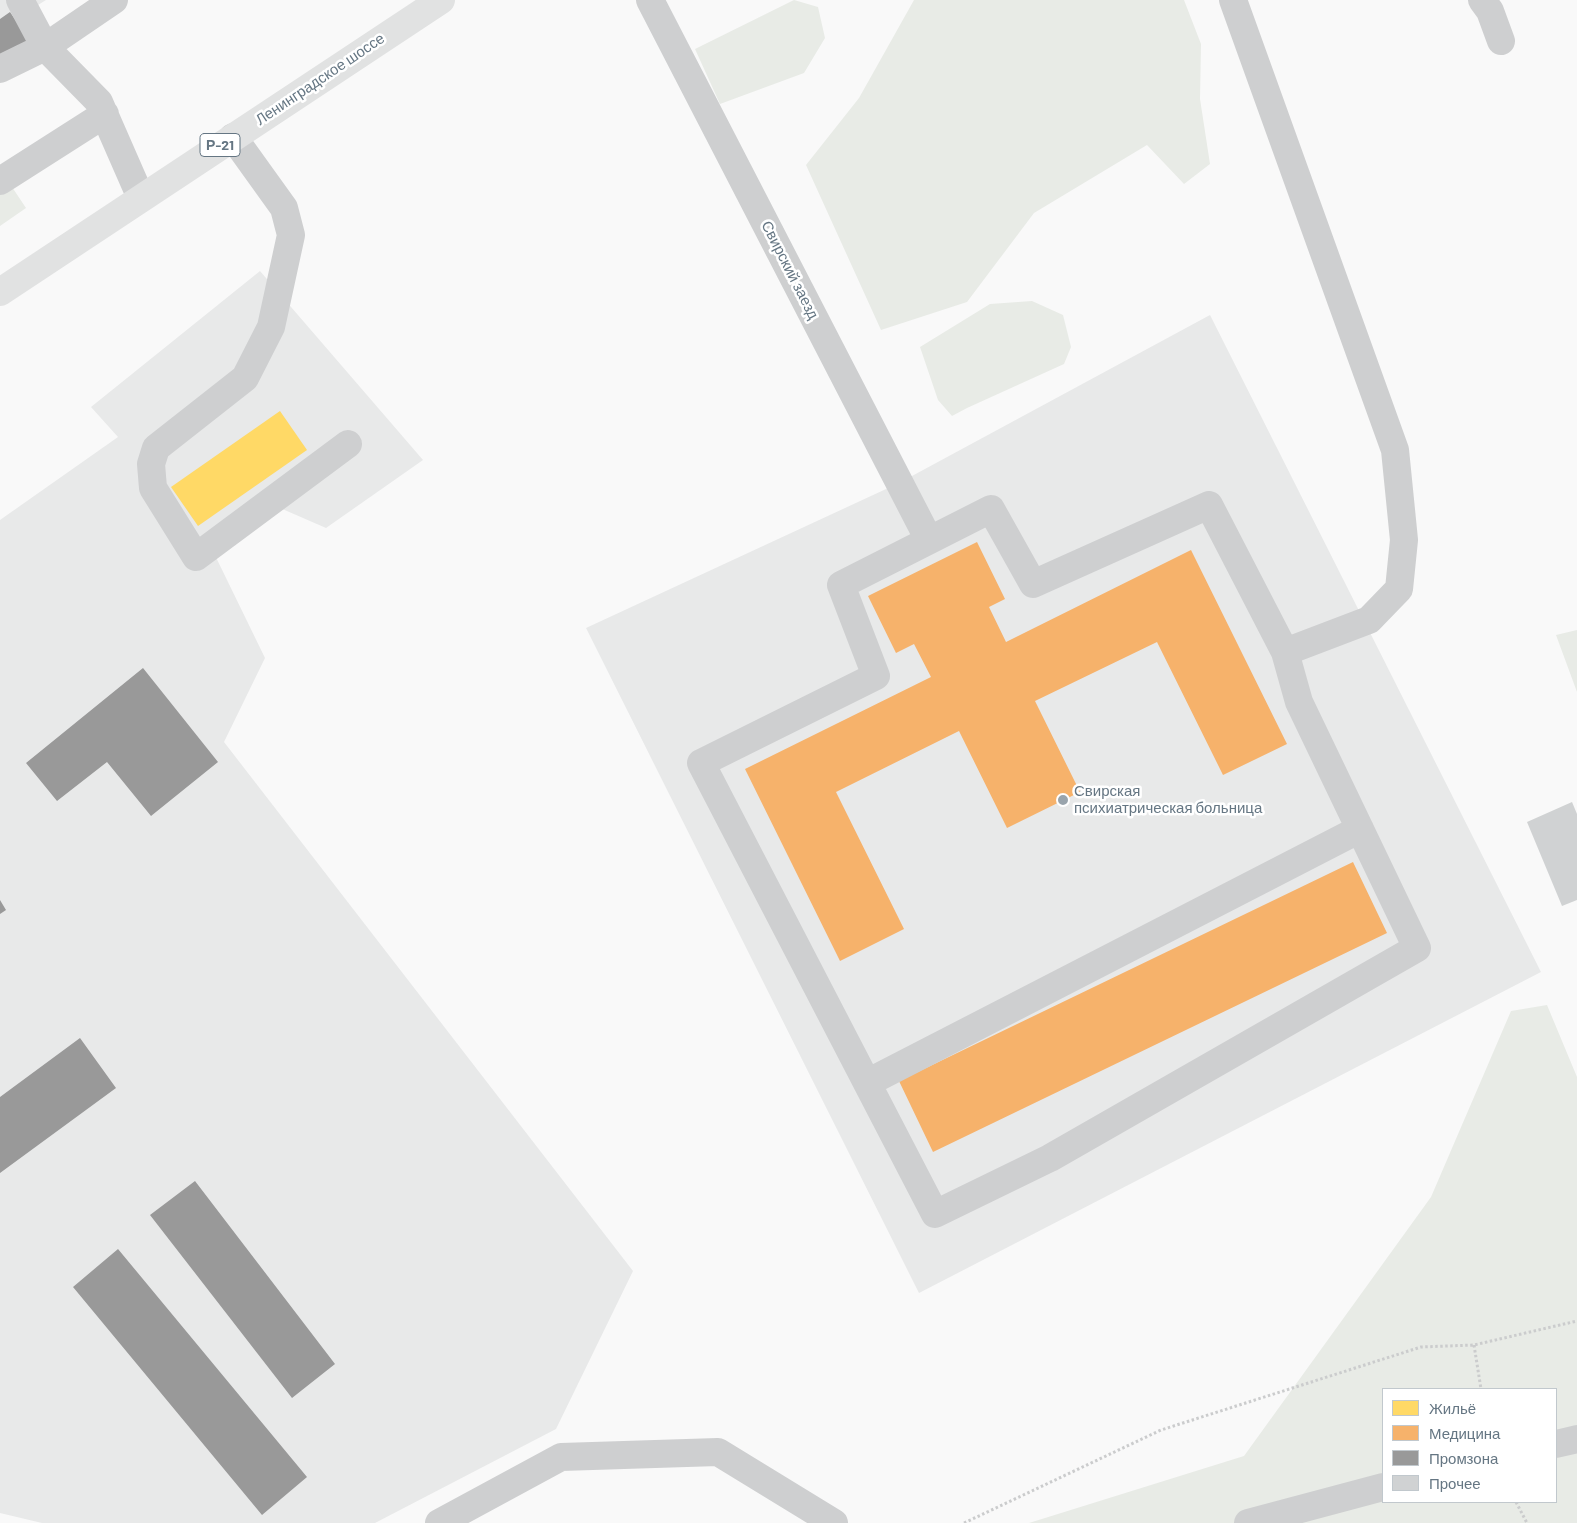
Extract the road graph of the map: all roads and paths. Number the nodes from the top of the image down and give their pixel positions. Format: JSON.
{"nodes":[{"id":1,"x":20,"y":0,"type":"edge"},
{"id":2,"x":114,"y":0,"type":"edge"},
{"id":3,"x":441,"y":0,"type":"edge"},
{"id":4,"x":650,"y":0,"type":"edge"},
{"id":5,"x":1233,"y":0,"type":"edge"},
{"id":6,"x":1482,"y":0,"type":"edge"},
{"id":7,"x":1500,"y":41,"type":"dead end"},
{"id":8,"x":45,"y":47,"type":"junction"},
{"id":9,"x":0,"y":69,"type":"edge"},
{"id":10,"x":105,"y":114,"type":"junction"},
{"id":11,"x":233,"y":137,"type":"junction"},
{"id":12,"x":0,"y":181,"type":"edge"},
{"id":13,"x":141,"y":198,"type":"junction"},
{"id":14,"x":0,"y":292,"type":"edge"},
{"id":15,"x":348,"y":444,"type":"dead end"},
{"id":16,"x":929,"y":540,"type":"junction"},
{"id":17,"x":1285,"y":652,"type":"junction"},
{"id":18,"x":1360,"y":828,"type":"junction"},
{"id":19,"x":867,"y":1083,"type":"junction"},
{"id":20,"x":1577,"y":1321,"type":"edge"},
{"id":21,"x":1474,"y":1345,"type":"junction"},
{"id":22,"x":1481,"y":1388,"type":"edge"},
{"id":23,"x":1577,"y":1439,"type":"edge"},
{"id":24,"x":1557,"y":1444,"type":"edge"},
{"id":25,"x":1382,"y":1487,"type":"edge"},
{"id":26,"x":1517,"y":1503,"type":"edge"},
{"id":27,"x":438,"y":1523,"type":"edge"},
{"id":28,"x":834,"y":1523,"type":"edge"},
{"id":29,"x":964,"y":1523,"type":"edge"},
{"id":30,"x":1248,"y":1523,"type":"edge"},
{"id":31,"x":1527,"y":1523,"type":"edge"}],
"edges":[{"from":1,"to":8,"type":"street"},
{"from":2,"to":8,"type":"street"},
{"from":3,"to":11,"type":"main road","name":"Ленинградское шоссе","number":"Р-21"},
{"from":4,"to":16,"type":"street","name":"Свирский заезд"},
{"from":5,"to":17,"type":"street"},
{"from":6,"to":7,"type":"street"},
{"from":8,"to":9,"type":"street"},
{"from":8,"to":10,"type":"street"},
{"from":10,"to":12,"type":"street"},
{"from":10,"to":13,"type":"street"},
{"from":11,"to":13,"type":"main road","name":"Ленинградское шоссе","number":"Р-21"},
{"from":11,"to":15,"type":"street"},
{"from":13,"to":14,"type":"main road","name":"Ленинградское шоссе","number":"Р-21"},
{"from":16,"to":17,"type":"street"},
{"from":16,"to":19,"type":"street"},
{"from":17,"to":18,"type":"street"},
{"from":18,"to":19,"type":"street"},
{"from":18,"to":19,"type":"street"},
{"from":20,"to":21,"type":"path"},
{"from":21,"to":22,"type":"path"},
{"from":21,"to":29,"type":"path"},
{"from":23,"to":24,"type":"street"},
{"from":25,"to":30,"type":"street"},
{"from":26,"to":31,"type":"path"},
{"from":27,"to":28,"type":"street"}]}
